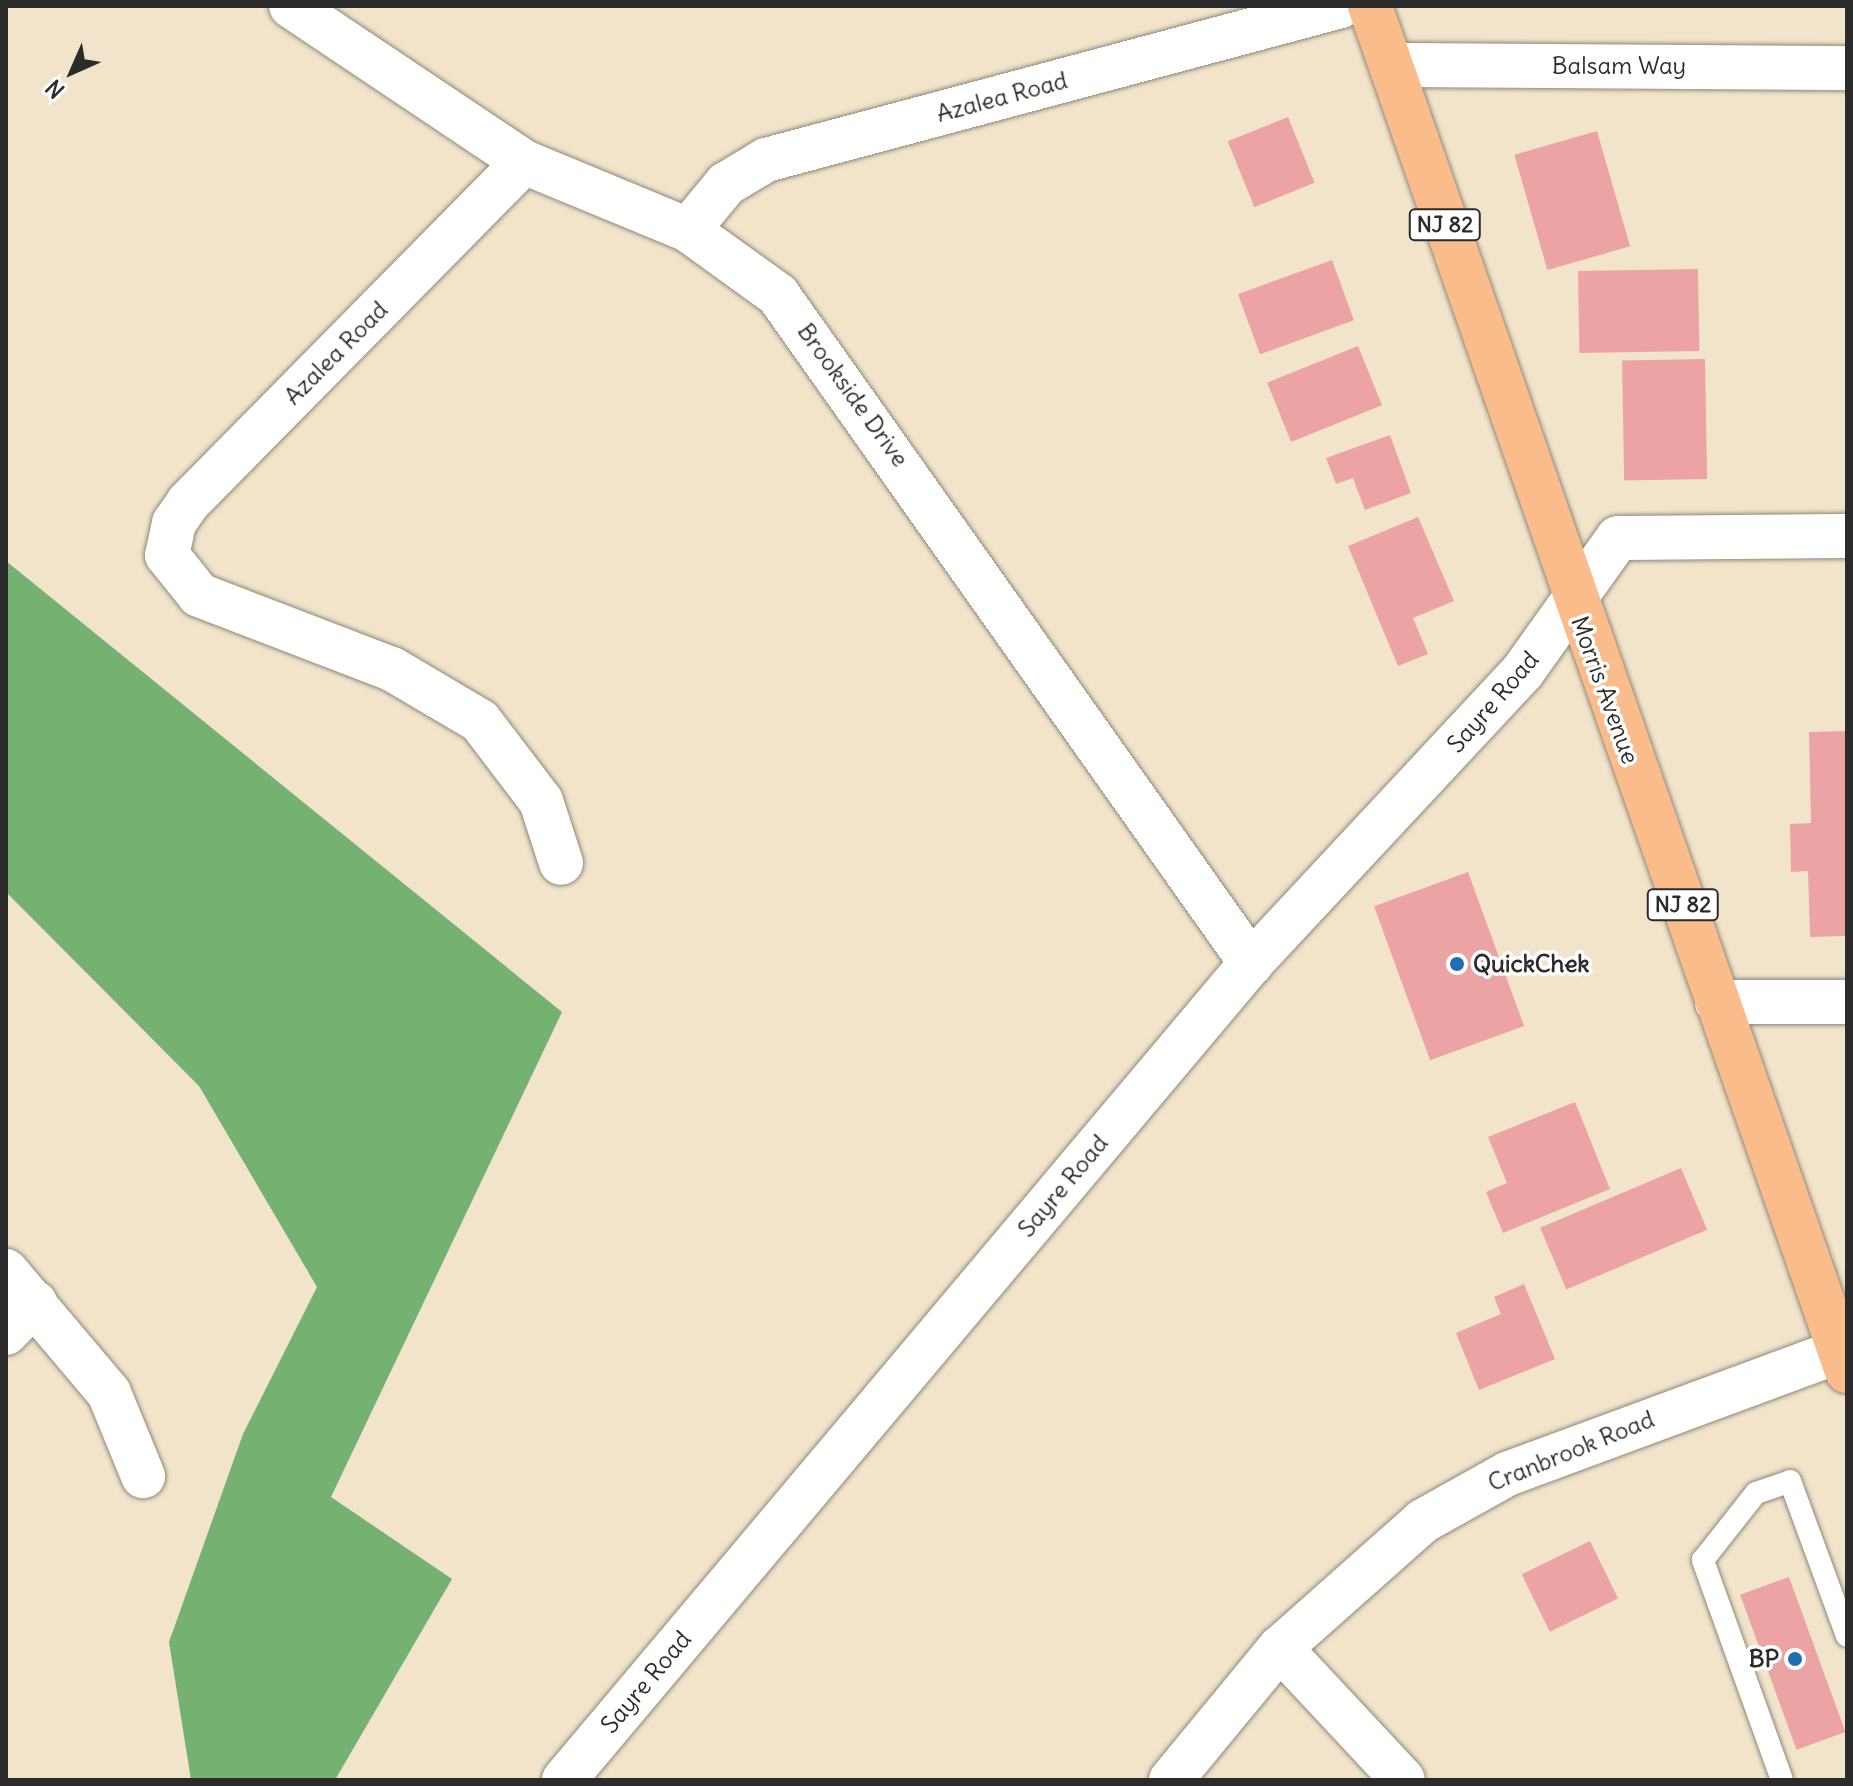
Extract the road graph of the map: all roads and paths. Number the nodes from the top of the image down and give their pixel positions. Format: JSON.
{"nodes":[{"id":1,"x":291,"y":6,"type":"edge"},
{"id":2,"x":1341,"y":6,"type":"edge"},
{"id":3,"x":1370,"y":6,"type":"edge"},
{"id":4,"x":1391,"y":65,"type":"junction"},
{"id":5,"x":1847,"y":68,"type":"edge"},
{"id":6,"x":524,"y":162,"type":"junction"},
{"id":7,"x":688,"y":230,"type":"junction"},
{"id":8,"x":1847,"y":536,"type":"edge"},
{"id":9,"x":1573,"y":603,"type":"junction"},
{"id":10,"x":561,"y":863,"type":"dead end"},
{"id":11,"x":1251,"y":963,"type":"junction"},
{"id":12,"x":1717,"y":1002,"type":"junction"},
{"id":13,"x":1847,"y":1002,"type":"edge"},
{"id":14,"x":6,"y":1271,"type":"edge"},
{"id":15,"x":21,"y":1318,"type":"edge"},
{"id":16,"x":1844,"y":1361,"type":"edge"},
{"id":17,"x":143,"y":1476,"type":"dead end"},
{"id":18,"x":1847,"y":1636,"type":"edge"},
{"id":19,"x":1280,"y":1648,"type":"junction"},
{"id":20,"x":564,"y":1780,"type":"edge"},
{"id":21,"x":1171,"y":1780,"type":"edge"},
{"id":22,"x":1403,"y":1780,"type":"edge"},
{"id":23,"x":1782,"y":1780,"type":"edge"}],
"edges":[{"from":1,"to":6,"type":"street","name":"Brookside Drive"},
{"from":2,"to":7,"type":"street","name":"Azalea Road"},
{"from":3,"to":4,"type":"main road","name":"Morris Avenue","number":"NJ 82"},
{"from":4,"to":5,"type":"street","name":"Balsam Way"},
{"from":4,"to":9,"type":"main road","name":"Morris Avenue","number":"NJ 82"},
{"from":6,"to":7,"type":"street","name":"Brookside Drive"},
{"from":6,"to":10,"type":"street","name":"Azalea Road"},
{"from":7,"to":11,"type":"street","name":"Brookside Drive"},
{"from":8,"to":9,"type":"street","name":"Sayre Road"},
{"from":9,"to":11,"type":"street","name":"Sayre Road"},
{"from":9,"to":12,"type":"main road","name":"Morris Avenue","number":"NJ 82"},
{"from":11,"to":20,"type":"street","name":"Sayre Road"},
{"from":12,"to":13,"type":"street"},
{"from":12,"to":16,"type":"main road","name":"Morris Avenue","number":"NJ 82"},
{"from":14,"to":15,"type":"street"},
{"from":15,"to":17,"type":"street"},
{"from":16,"to":19,"type":"street","name":"Cranbrook Road"},
{"from":18,"to":23,"type":"lane"},
{"from":19,"to":21,"type":"street","name":"Cranbrook Road"},
{"from":19,"to":22,"type":"street"}]}
